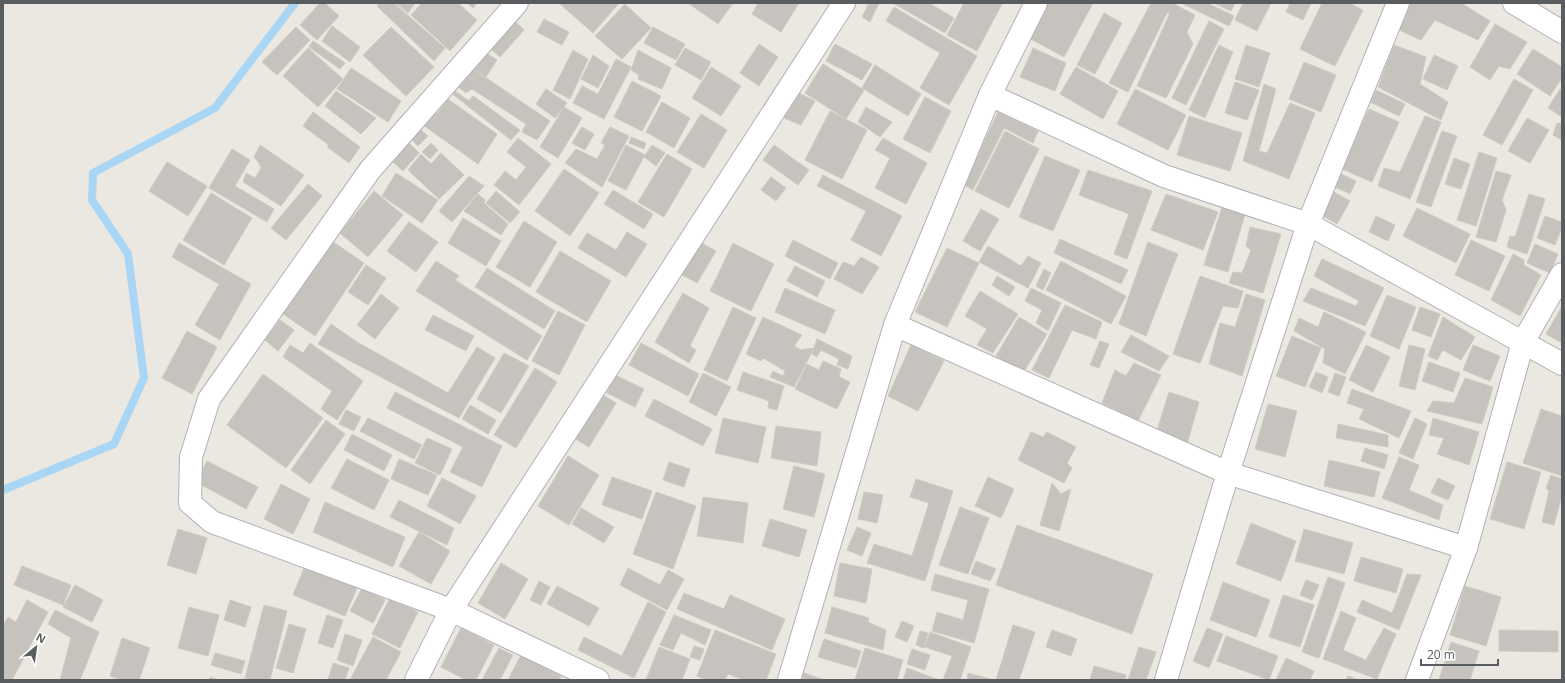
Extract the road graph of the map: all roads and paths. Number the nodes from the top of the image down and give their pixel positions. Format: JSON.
{"nodes":[{"id":1,"x":517,"y":3,"type":"edge"},
{"id":2,"x":844,"y":3,"type":"edge"},
{"id":3,"x":1036,"y":3,"type":"edge"},
{"id":4,"x":1398,"y":3,"type":"edge"},
{"id":5,"x":1514,"y":3,"type":"edge"},
{"id":6,"x":1562,"y":32,"type":"edge"},
{"id":7,"x":990,"y":95,"type":"junction"},
{"id":8,"x":1308,"y":224,"type":"junction"},
{"id":9,"x":1562,"y":274,"type":"edge"},
{"id":10,"x":895,"y":325,"type":"junction"},
{"id":11,"x":1523,"y":342,"type":"junction"},
{"id":12,"x":1562,"y":364,"type":"edge"},
{"id":13,"x":1228,"y":473,"type":"junction"},
{"id":14,"x":1466,"y":548,"type":"junction"},
{"id":15,"x":451,"y":610,"type":"junction"},
{"id":16,"x":416,"y":680,"type":"edge"},
{"id":17,"x":598,"y":680,"type":"edge"},
{"id":18,"x":789,"y":680,"type":"edge"},
{"id":19,"x":1166,"y":680,"type":"edge"},
{"id":20,"x":1417,"y":680,"type":"edge"}],
"edges":[{"from":1,"to":15,"type":"street"},
{"from":2,"to":15,"type":"street"},
{"from":3,"to":7,"type":"street"},
{"from":4,"to":8,"type":"street"},
{"from":5,"to":6,"type":"street"},
{"from":7,"to":8,"type":"street"},
{"from":7,"to":10,"type":"street"},
{"from":8,"to":11,"type":"street"},
{"from":8,"to":13,"type":"street"},
{"from":9,"to":11,"type":"street"},
{"from":10,"to":13,"type":"street"},
{"from":10,"to":18,"type":"street"},
{"from":11,"to":12,"type":"street"},
{"from":11,"to":14,"type":"street"},
{"from":13,"to":14,"type":"street"},
{"from":13,"to":19,"type":"street"},
{"from":14,"to":20,"type":"street"},
{"from":15,"to":16,"type":"street"},
{"from":15,"to":17,"type":"street"}]}
